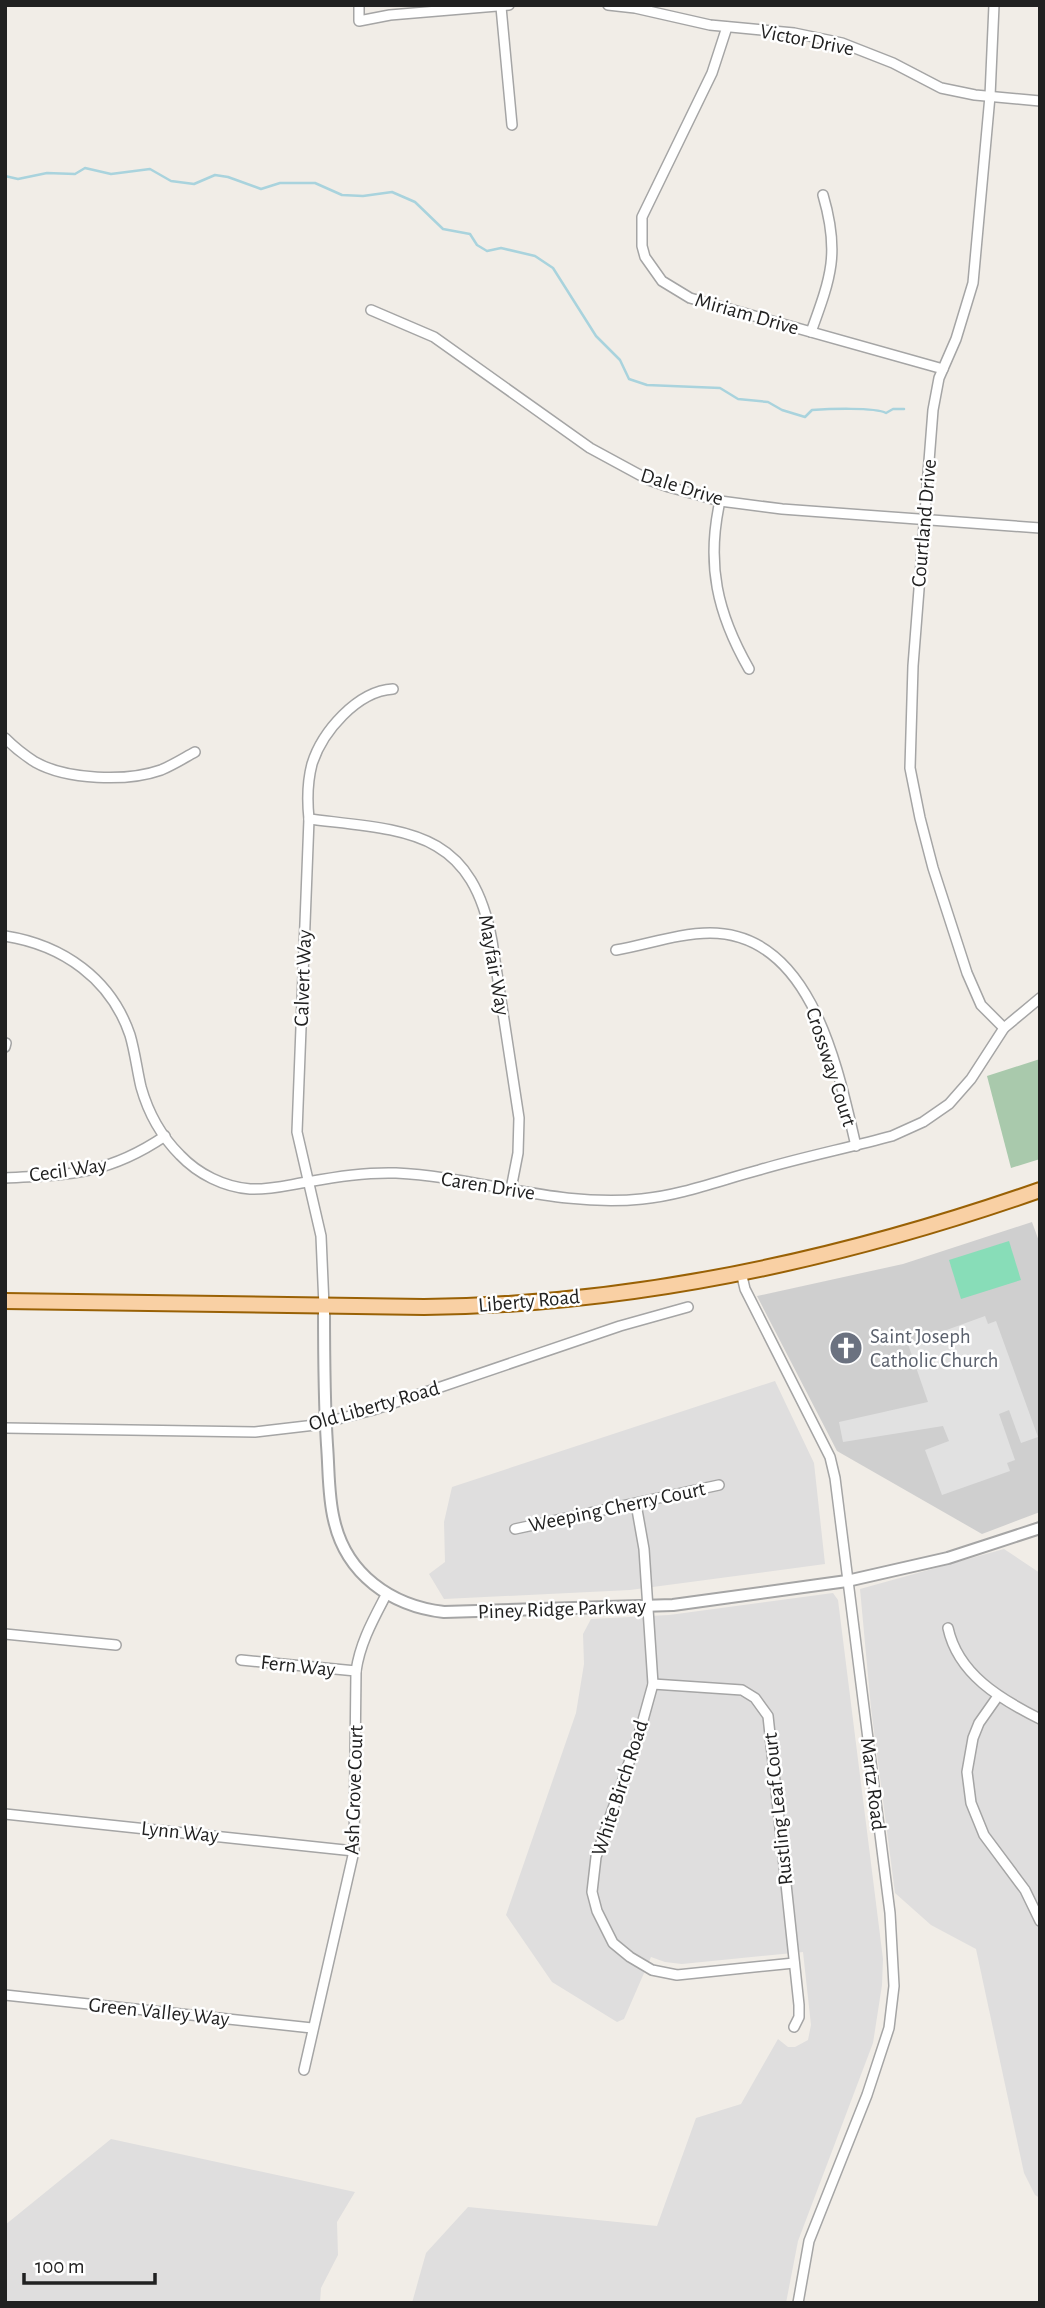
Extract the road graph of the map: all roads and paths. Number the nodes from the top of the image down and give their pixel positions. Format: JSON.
{"nodes":[{"id":1,"x":359,"y":5,"type":"edge"},
{"id":2,"x":608,"y":5,"type":"edge"},
{"id":3,"x":994,"y":5,"type":"edge"},
{"id":4,"x":505,"y":6,"type":"edge"},
{"id":5,"x":635,"y":7,"type":"edge"},
{"id":6,"x":727,"y":27,"type":"junction"},
{"id":7,"x":990,"y":96,"type":"junction"},
{"id":8,"x":1040,"y":101,"type":"edge"},
{"id":9,"x":512,"y":125,"type":"dead end"},
{"id":10,"x":823,"y":195,"type":"dead end"},
{"id":11,"x":371,"y":310,"type":"dead end"},
{"id":12,"x":811,"y":332,"type":"junction"},
{"id":13,"x":943,"y":369,"type":"junction"},
{"id":14,"x":720,"y":501,"type":"junction"},
{"id":15,"x":925,"y":521,"type":"junction"},
{"id":16,"x":1040,"y":528,"type":"edge"},
{"id":17,"x":749,"y":669,"type":"dead end"},
{"id":18,"x":393,"y":689,"type":"dead end"},
{"id":19,"x":5,"y":738,"type":"edge"},
{"id":20,"x":194,"y":752,"type":"dead end"},
{"id":21,"x":310,"y":819,"type":"junction"},
{"id":22,"x":5,"y":936,"type":"edge"},
{"id":23,"x":615,"y":950,"type":"dead end"},
{"id":24,"x":1040,"y":998,"type":"edge"},
{"id":25,"x":1004,"y":1028,"type":"junction"},
{"id":26,"x":165,"y":1136,"type":"junction"},
{"id":27,"x":856,"y":1146,"type":"junction"},
{"id":28,"x":5,"y":1177,"type":"edge"},
{"id":29,"x":308,"y":1182,"type":"junction"},
{"id":30,"x":511,"y":1189,"type":"junction"},
{"id":31,"x":1040,"y":1190,"type":"edge"},
{"id":32,"x":741,"y":1272,"type":"junction"},
{"id":33,"x":5,"y":1301,"type":"edge"},
{"id":34,"x":324,"y":1306,"type":"junction"},
{"id":35,"x":688,"y":1307,"type":"dead end"},
{"id":36,"x":326,"y":1422,"type":"junction"},
{"id":37,"x":5,"y":1428,"type":"edge"},
{"id":38,"x":719,"y":1485,"type":"dead end"},
{"id":39,"x":636,"y":1504,"type":"junction"},
{"id":40,"x":1040,"y":1528,"type":"edge"},
{"id":41,"x":515,"y":1529,"type":"dead end"},
{"id":42,"x":847,"y":1581,"type":"junction"},
{"id":43,"x":386,"y":1595,"type":"junction"},
{"id":44,"x":648,"y":1606,"type":"junction"},
{"id":45,"x":948,"y":1628,"type":"dead end"},
{"id":46,"x":5,"y":1634,"type":"edge"},
{"id":47,"x":116,"y":1645,"type":"dead end"},
{"id":48,"x":241,"y":1660,"type":"dead end"},
{"id":49,"x":356,"y":1671,"type":"junction"},
{"id":50,"x":653,"y":1684,"type":"junction"},
{"id":51,"x":998,"y":1696,"type":"junction"},
{"id":52,"x":1040,"y":1719,"type":"edge"},
{"id":53,"x":5,"y":1814,"type":"edge"},
{"id":54,"x":354,"y":1851,"type":"junction"},
{"id":55,"x":1040,"y":1921,"type":"edge"},
{"id":56,"x":794,"y":1963,"type":"junction"},
{"id":57,"x":5,"y":1996,"type":"edge"},
{"id":58,"x":794,"y":2027,"type":"dead end"},
{"id":59,"x":312,"y":2028,"type":"junction"},
{"id":60,"x":304,"y":2070,"type":"dead end"},
{"id":61,"x":798,"y":2303,"type":"edge"}],
"edges":[{"from":1,"to":4,"type":"street"},
{"from":2,"to":5,"type":"street","name":"Victor Drive"},
{"from":3,"to":7,"type":"street","name":"Courtland Drive"},
{"from":4,"to":9,"type":"street"},
{"from":5,"to":6,"type":"street","name":"Victor Drive"},
{"from":6,"to":7,"type":"street","name":"Victor Drive"},
{"from":6,"to":12,"type":"street","name":"Miriam Drive"},
{"from":7,"to":8,"type":"street","name":"Victor Drive"},
{"from":7,"to":13,"type":"street","name":"Courtland Drive"},
{"from":10,"to":12,"type":"street"},
{"from":11,"to":14,"type":"street","name":"Dale Drive"},
{"from":12,"to":13,"type":"street","name":"Miriam Drive"},
{"from":13,"to":15,"type":"street","name":"Courtland Drive"},
{"from":14,"to":15,"type":"street","name":"Dale Drive"},
{"from":14,"to":17,"type":"street"},
{"from":15,"to":16,"type":"street","name":"Dale Drive"},
{"from":15,"to":25,"type":"street","name":"Courtland Drive"},
{"from":18,"to":21,"type":"street","name":"Calvert Way"},
{"from":19,"to":20,"type":"street"},
{"from":21,"to":29,"type":"street","name":"Calvert Way"},
{"from":21,"to":30,"type":"street","name":"Mayfair Way"},
{"from":22,"to":26,"type":"street","name":"Caren Drive"},
{"from":23,"to":27,"type":"street","name":"Crossway Court"},
{"from":24,"to":25,"type":"street","name":"Caren Drive"},
{"from":25,"to":27,"type":"street","name":"Caren Drive"},
{"from":26,"to":28,"type":"street","name":"Cecil Way"},
{"from":26,"to":29,"type":"street","name":"Caren Drive"},
{"from":27,"to":30,"type":"street","name":"Caren Drive"},
{"from":29,"to":30,"type":"street","name":"Caren Drive"},
{"from":29,"to":34,"type":"street","name":"Calvert Way"},
{"from":31,"to":32,"type":"main road","name":"Liberty Road"},
{"from":32,"to":34,"type":"main road","name":"Liberty Road"},
{"from":32,"to":42,"type":"street","name":"Martz Road"},
{"from":33,"to":34,"type":"main road","name":"Liberty Road"},
{"from":34,"to":36,"type":"street","name":"Piney Ridge Parkway"},
{"from":35,"to":36,"type":"street","name":"Old Liberty Road"},
{"from":36,"to":37,"type":"street","name":"Old Liberty Road"},
{"from":36,"to":43,"type":"street","name":"Piney Ridge Parkway"},
{"from":38,"to":39,"type":"street","name":"Weeping Cherry Court"},
{"from":39,"to":41,"type":"street","name":"Weeping Cherry Court"},
{"from":39,"to":44,"type":"street","name":"White Birch Road"},
{"from":40,"to":42,"type":"street","name":"Piney Ridge Parkway"},
{"from":42,"to":44,"type":"street","name":"Piney Ridge Parkway"},
{"from":42,"to":61,"type":"street","name":"Martz Road"},
{"from":43,"to":44,"type":"street","name":"Piney Ridge Parkway"},
{"from":43,"to":49,"type":"street","name":"Ash Grove Court"},
{"from":44,"to":50,"type":"street","name":"White Birch Road"},
{"from":45,"to":51,"type":"street"},
{"from":46,"to":47,"type":"street"},
{"from":48,"to":49,"type":"street","name":"Fern Way"},
{"from":49,"to":54,"type":"street","name":"Ash Grove Court"},
{"from":50,"to":56,"type":"street","name":"Rustling Leaf Court"},
{"from":50,"to":56,"type":"street","name":"White Birch Road"},
{"from":51,"to":52,"type":"street"},
{"from":51,"to":55,"type":"street"},
{"from":53,"to":54,"type":"street","name":"Lynn Way"},
{"from":54,"to":59,"type":"street","name":"Ash Grove Court"},
{"from":56,"to":58,"type":"street","name":"Rustling Leaf Court"},
{"from":57,"to":59,"type":"street","name":"Green Valley Way"},
{"from":59,"to":60,"type":"street","name":"Ash Grove Court"}]}
